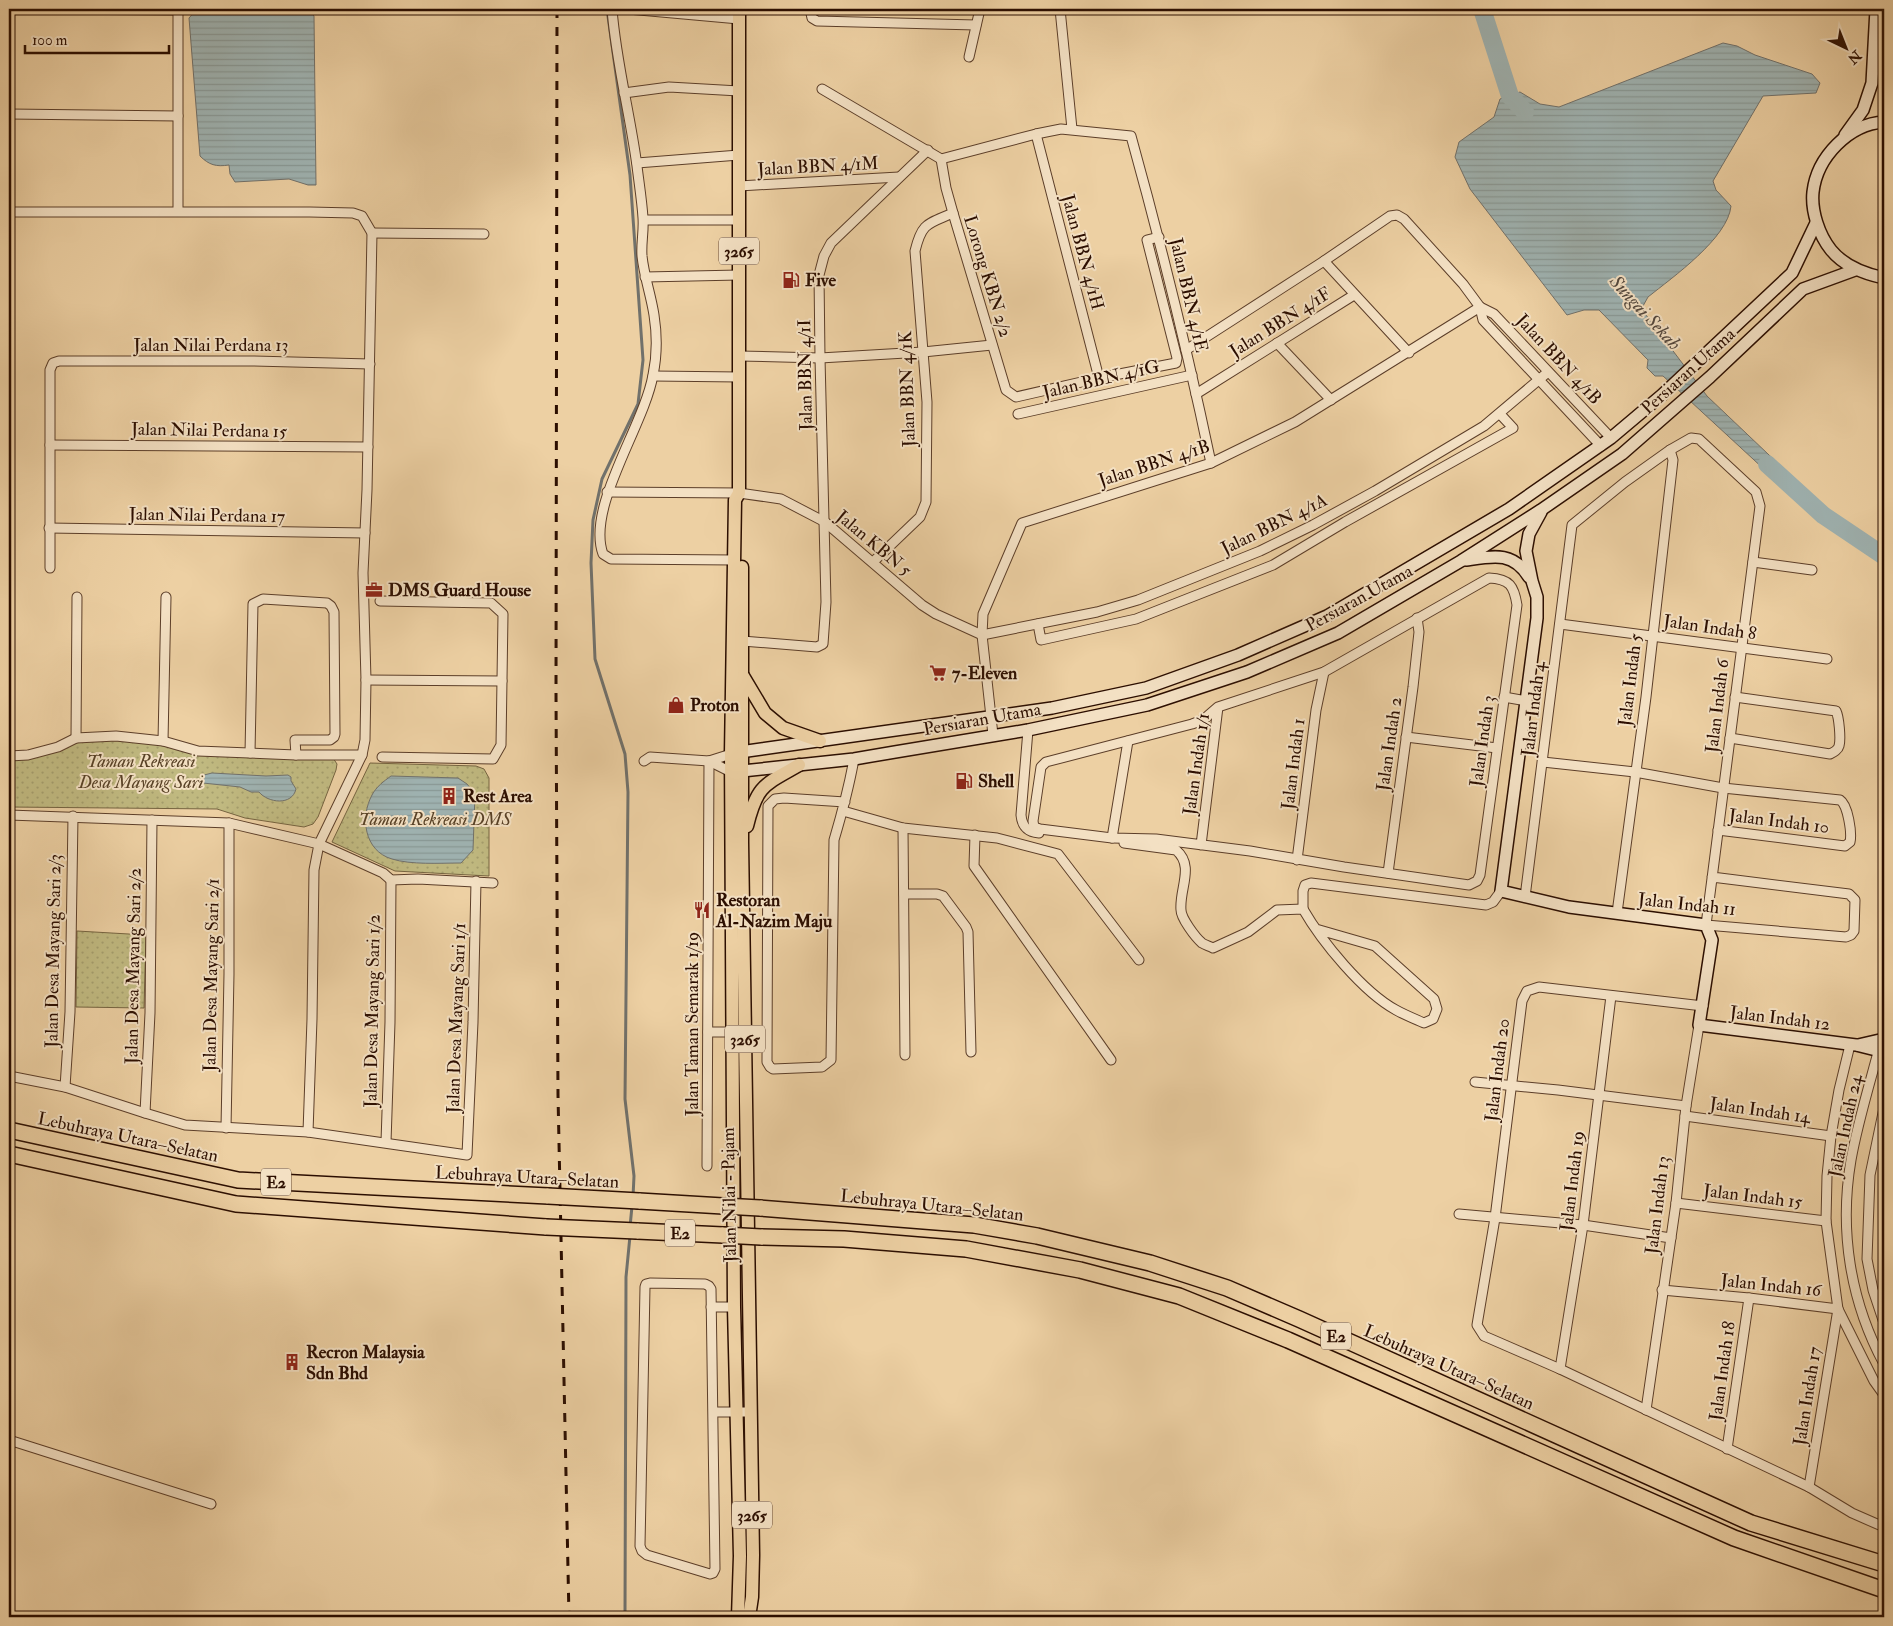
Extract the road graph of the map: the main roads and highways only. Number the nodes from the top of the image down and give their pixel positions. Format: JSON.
{"nodes":[{"id":1,"x":1876,"y":9,"type":"edge"},
{"id":2,"x":739,"y":14,"type":"edge"},
{"id":3,"x":1884,"y":122,"type":"edge"},
{"id":4,"x":1842,"y":138,"type":"junction"},
{"id":5,"x":1816,"y":223,"type":"junction"},
{"id":6,"x":1855,"y":270,"type":"junction"},
{"id":7,"x":1884,"y":278,"type":"edge"},
{"id":8,"x":739,"y":493,"type":"junction"},
{"id":9,"x":1541,"y":510,"type":"junction"},
{"id":10,"x":1461,"y":560,"type":"junction"},
{"id":11,"x":1532,"y":581,"type":"junction"},
{"id":12,"x":742,"y":673,"type":"junction"},
{"id":13,"x":820,"y":741,"type":"junction"},
{"id":14,"x":736,"y":753,"type":"junction"},
{"id":15,"x":799,"y":766,"type":"junction"},
{"id":16,"x":737,"y":772,"type":"junction"},
{"id":17,"x":742,"y":842,"type":"junction"},
{"id":18,"x":1706,"y":925,"type":"joint"},
{"id":19,"x":1699,"y":1025,"type":"joint"},
{"id":20,"x":1883,"y":1039,"type":"edge"},
{"id":21,"x":1853,"y":1045,"type":"junction"},
{"id":22,"x":1881,"y":1052,"type":"edge"},
{"id":23,"x":9,"y":1130,"type":"edge"},
{"id":24,"x":9,"y":1154,"type":"edge"},
{"id":25,"x":1884,"y":1564,"type":"edge"},
{"id":26,"x":1884,"y":1590,"type":"edge"},
{"id":27,"x":738,"y":1617,"type":"edge"},
{"id":28,"x":749,"y":1617,"type":"edge"}],
"edges":[{"from":1,"to":4,"type":"main road"},
{"from":2,"to":8,"type":"main road","number":"3265"},
{"from":3,"to":4,"type":"main road"},
{"from":4,"to":5,"type":"main road"},
{"from":5,"to":6,"type":"main road"},
{"from":5,"to":13,"type":"main road","name":"Persiaran Utama"},
{"from":6,"to":7,"type":"main road"},
{"from":6,"to":9,"type":"main road","name":"Persiaran Utama"},
{"from":8,"to":12,"type":"main road","number":"3265"},
{"from":8,"to":14,"type":"main road","number":"3265"},
{"from":9,"to":10,"type":"main road","name":"Persiaran Utama"},
{"from":9,"to":11,"type":"main road"},
{"from":10,"to":11,"type":"main road"},
{"from":10,"to":15,"type":"main road","name":"Persiaran Utama"},
{"from":11,"to":18,"type":"main road","name":"Jalan Indah 11"},
{"from":12,"to":13,"type":"main road"},
{"from":12,"to":14,"type":"main road","number":"3265"},
{"from":13,"to":14,"type":"main road","name":"Persiaran Utama"},
{"from":14,"to":16,"type":"main road","number":"3265"},
{"from":15,"to":16,"type":"main road","name":"Persiaran Utama"},
{"from":15,"to":17,"type":"main road"},
{"from":16,"to":17,"type":"main road","name":"Jalan Nilai - Pajam","number":"3265"},
{"from":16,"to":27,"type":"main road","name":"Jalan Nilai - Pajam","number":"3265"},
{"from":17,"to":28,"type":"main road","name":"Jalan Nilai - Pajam","number":"3265"},
{"from":18,"to":19,"type":"main road","name":"Jalan Indah 13"},
{"from":19,"to":21,"type":"main road","name":"Jalan Indah 12"},
{"from":20,"to":21,"type":"main road","name":"Jalan Indah 12"},
{"from":21,"to":22,"type":"main road","name":"Jalan Indah 12"},
{"from":23,"to":25,"type":"highway","name":"Lebuhraya Utara–Selatan","number":"E2","bridge":true},
{"from":24,"to":26,"type":"highway","number":"E2","bridge":true}]}
